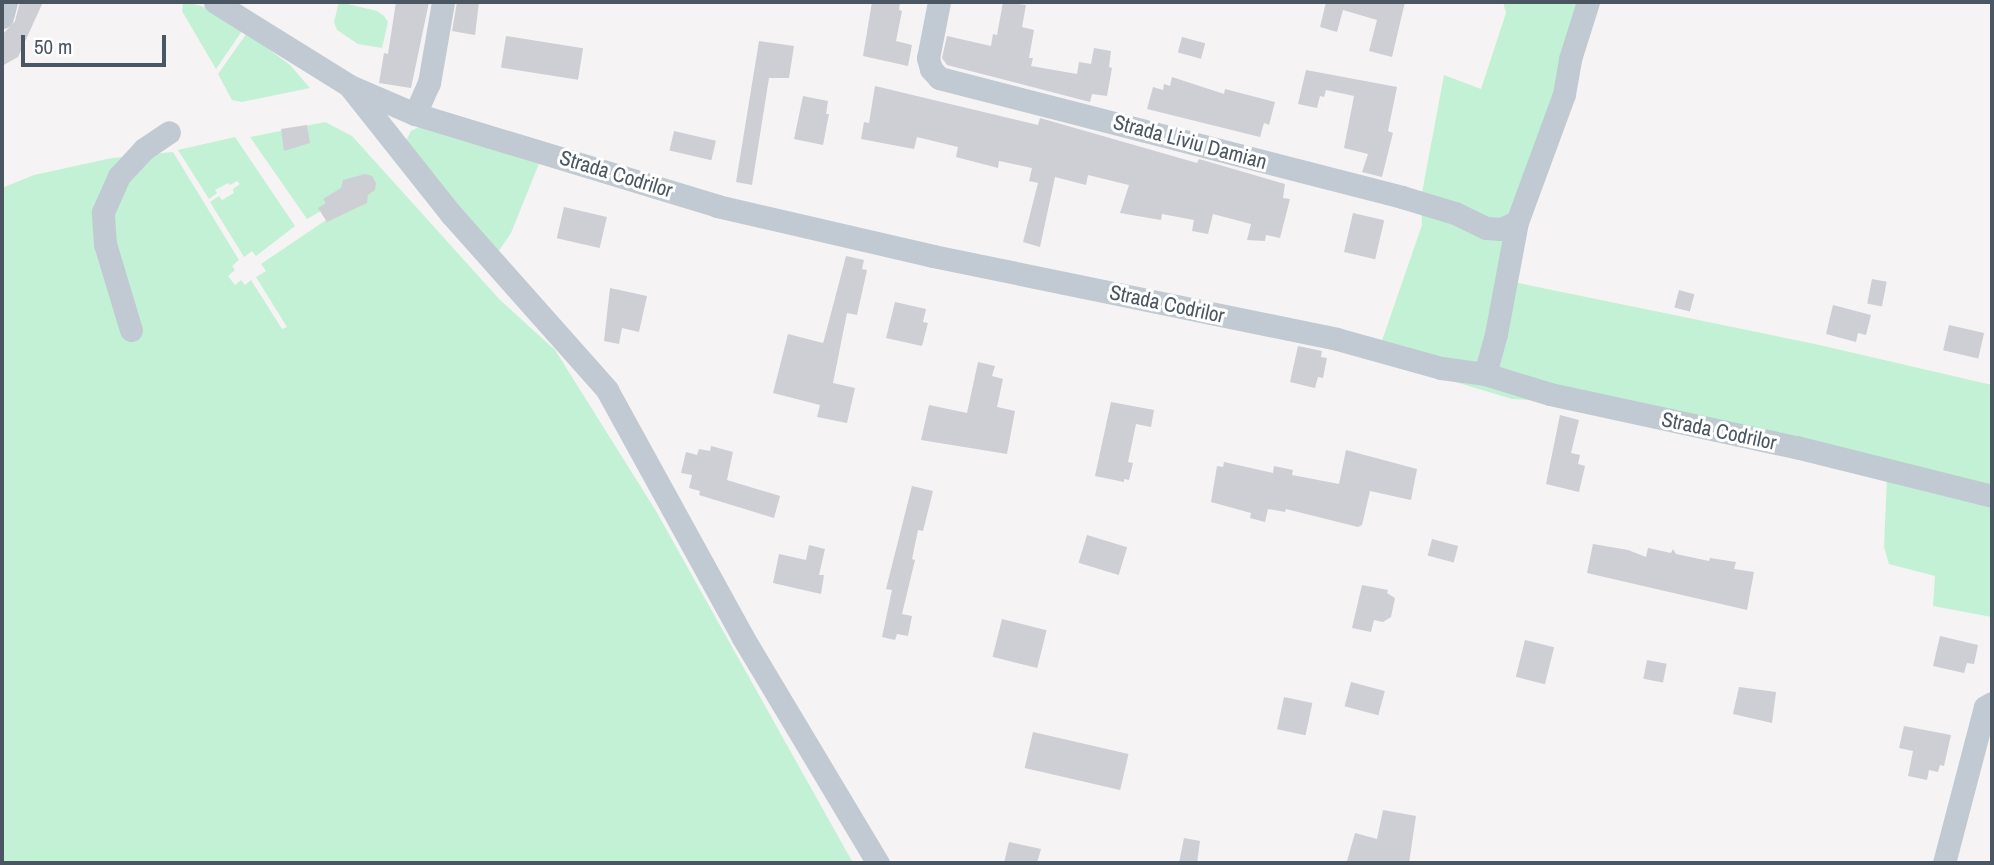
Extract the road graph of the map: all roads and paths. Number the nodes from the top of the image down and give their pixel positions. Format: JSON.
{"nodes":[{"id":1,"x":6,"y":2,"type":"edge"},
{"id":2,"x":443,"y":2,"type":"edge"},
{"id":3,"x":939,"y":2,"type":"edge"},
{"id":4,"x":1588,"y":2,"type":"edge"},
{"id":5,"x":226,"y":5,"type":"edge"},
{"id":6,"x":2,"y":17,"type":"edge"},
{"id":7,"x":350,"y":86,"type":"junction"},
{"id":8,"x":415,"y":114,"type":"junction"},
{"id":9,"x":169,"y":132,"type":"dead end"},
{"id":10,"x":1517,"y":222,"type":"junction"},
{"id":11,"x":131,"y":330,"type":"dead end"},
{"id":12,"x":1485,"y":374,"type":"junction"},
{"id":13,"x":1992,"y":496,"type":"edge"},
{"id":14,"x":1992,"y":703,"type":"edge"},
{"id":15,"x":878,"y":863,"type":"edge"},
{"id":16,"x":1944,"y":863,"type":"edge"}],
"edges":[{"from":1,"to":6,"type":"street"},
{"from":2,"to":8,"type":"street"},
{"from":3,"to":10,"type":"street","name":"Strada Liviu Damian"},
{"from":4,"to":10,"type":"street"},
{"from":5,"to":7,"type":"street"},
{"from":7,"to":8,"type":"street","name":"Strada Codrilor"},
{"from":7,"to":15,"type":"street"},
{"from":8,"to":12,"type":"street","name":"Strada Codrilor"},
{"from":9,"to":11,"type":"street"},
{"from":10,"to":12,"type":"street"},
{"from":12,"to":13,"type":"street","name":"Strada Codrilor"},
{"from":14,"to":16,"type":"street"}]}
